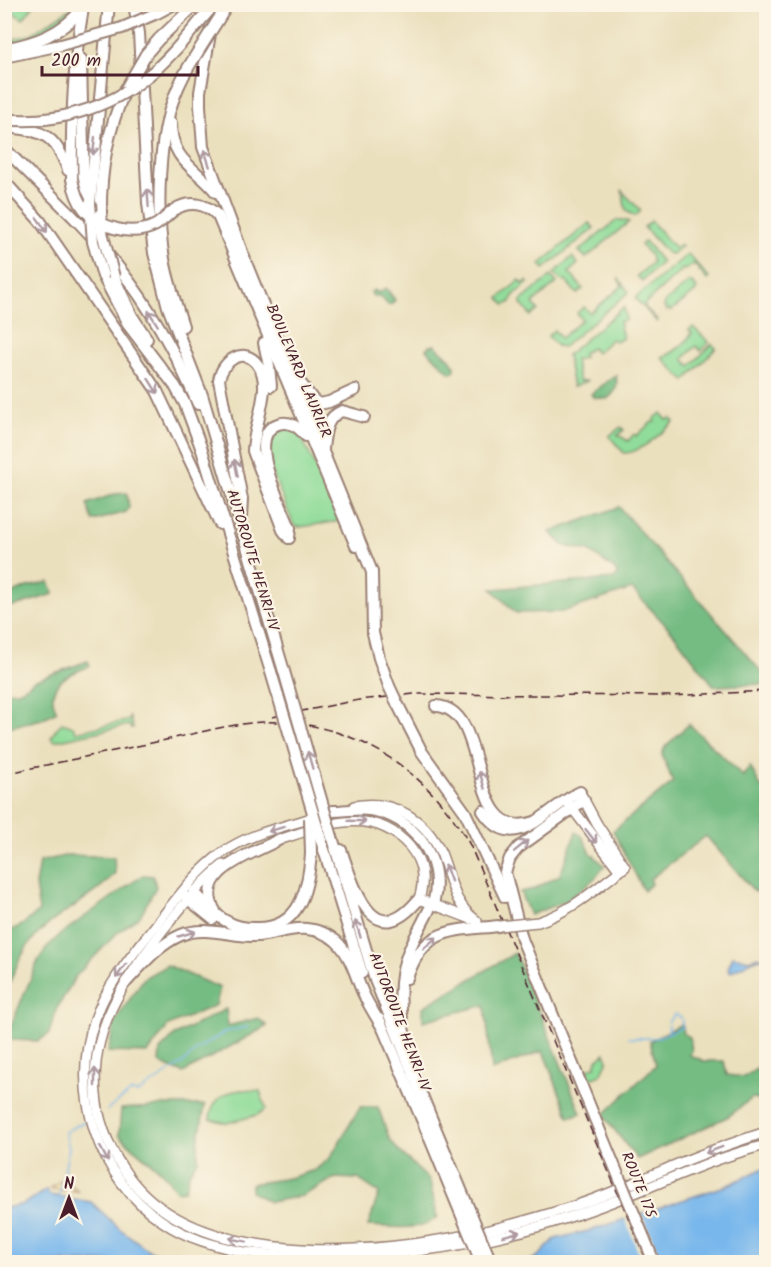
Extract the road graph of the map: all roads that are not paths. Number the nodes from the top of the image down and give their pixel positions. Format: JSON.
{"nodes":[{"id":1,"x":110,"y":4,"type":"edge"},
{"id":2,"x":134,"y":4,"type":"edge"},
{"id":3,"x":174,"y":4,"type":"edge"},
{"id":4,"x":207,"y":4,"type":"edge"},
{"id":5,"x":215,"y":4,"type":"edge"},
{"id":6,"x":228,"y":4,"type":"edge"},
{"id":7,"x":83,"y":6,"type":"edge"},
{"id":8,"x":192,"y":8,"type":"edge"},
{"id":9,"x":80,"y":26,"type":"junction"},
{"id":10,"x":4,"y":49,"type":"edge"},
{"id":11,"x":4,"y":57,"type":"edge"},
{"id":12,"x":183,"y":78,"type":"junction"},
{"id":13,"x":4,"y":119,"type":"edge"},
{"id":14,"x":4,"y":127,"type":"edge"},
{"id":15,"x":4,"y":148,"type":"edge"},
{"id":16,"x":72,"y":179,"type":"junction"},
{"id":17,"x":4,"y":181,"type":"edge"},
{"id":18,"x":87,"y":200,"type":"junction"},
{"id":19,"x":227,"y":213,"type":"junction"},
{"id":20,"x":105,"y":273,"type":"junction"},
{"id":21,"x":257,"y":313,"type":"junction"},
{"id":22,"x":290,"y":368,"type":"junction"},
{"id":23,"x":175,"y":386,"type":"junction"},
{"id":24,"x":356,"y":390,"type":"dead end"},
{"id":25,"x":202,"y":395,"type":"junction"},
{"id":26,"x":364,"y":417,"type":"dead end"},
{"id":27,"x":210,"y":425,"type":"junction"},
{"id":28,"x":257,"y":426,"type":"junction"},
{"id":29,"x":312,"y":444,"type":"junction"},
{"id":30,"x":323,"y":450,"type":"junction"},
{"id":31,"x":241,"y":526,"type":"junction"},
{"id":32,"x":230,"y":540,"type":"junction"},
{"id":33,"x":374,"y":581,"type":"junction"},
{"id":34,"x":436,"y":706,"type":"dead end"},
{"id":35,"x":582,"y":796,"type":"joint"},
{"id":36,"x":569,"y":804,"type":"junction"},
{"id":37,"x":310,"y":806,"type":"junction"},
{"id":38,"x":333,"y":811,"type":"junction"},
{"id":39,"x":483,"y":811,"type":"dead end"},
{"id":40,"x":535,"y":822,"type":"junction"},
{"id":41,"x":280,"y":839,"type":"junction"},
{"id":42,"x":332,"y":845,"type":"junction"},
{"id":43,"x":622,"y":869,"type":"junction"},
{"id":44,"x":187,"y":892,"type":"junction"},
{"id":45,"x":419,"y":899,"type":"junction"},
{"id":46,"x":217,"y":914,"type":"junction"},
{"id":47,"x":487,"y":924,"type":"junction"},
{"id":48,"x":248,"y":935,"type":"junction"},
{"id":49,"x":522,"y":939,"type":"junction"},
{"id":50,"x":126,"y":982,"type":"junction"},
{"id":51,"x":402,"y":1014,"type":"junction"},
{"id":52,"x":381,"y":1025,"type":"junction"},
{"id":53,"x":415,"y":1082,"type":"junction"},
{"id":54,"x":430,"y":1127,"type":"junction"},
{"id":55,"x":766,"y":1132,"type":"edge"},
{"id":56,"x":766,"y":1145,"type":"edge"},
{"id":57,"x":481,"y":1263,"type":"edge"},
{"id":58,"x":491,"y":1263,"type":"edge"},
{"id":59,"x":654,"y":1263,"type":"edge"}],
"edges":[{"from":1,"to":18,"type":"highway","name":"AUTOROUTE HENRI-IV","one_way":true},
{"from":25,"to":2,"type":"highway","name":"AUTOROUTE HENRI-IV","one_way":true},
{"from":3,"to":11,"type":"highway","bridge":true},
{"from":19,"to":4,"type":"highway","one_way":true},
{"from":5,"to":13,"type":"highway","bridge":true},
{"from":6,"to":12,"type":"highway","bridge":true},
{"from":7,"to":9,"type":"highway"},
{"from":7,"to":10,"type":"highway"},
{"from":8,"to":20,"type":"highway","bridge":true},
{"from":9,"to":16,"type":"highway"},
{"from":9,"to":18,"type":"highway"},
{"from":12,"to":19,"type":"highway"},
{"from":12,"to":25,"type":"highway"},
{"from":14,"to":16,"type":"highway"},
{"from":27,"to":15,"type":"highway","one_way":true},
{"from":16,"to":21,"type":"highway","name":"BOULEVARD LAURIER","bridge":true},
{"from":17,"to":32,"type":"highway","one_way":true},
{"from":18,"to":20,"type":"highway","name":"AUTOROUTE HENRI-IV","bridge":true},
{"from":19,"to":22,"type":"highway","name":"BOULEVARD LAURIER"},
{"from":20,"to":23,"type":"highway"},
{"from":20,"to":23,"type":"highway","name":"AUTOROUTE HENRI-IV"},
{"from":21,"to":28,"type":"highway"},
{"from":21,"to":29,"type":"highway","name":"BOULEVARD LAURIER"},
{"from":22,"to":24,"type":"highway"},
{"from":22,"to":30,"type":"highway","name":"BOULEVARD LAURIER"},
{"from":23,"to":32,"type":"highway","name":"AUTOROUTE HENRI-IV"},
{"from":25,"to":27,"type":"highway","name":"AUTOROUTE HENRI-IV"},
{"from":26,"to":30,"type":"highway"},
{"from":27,"to":31,"type":"highway","name":"AUTOROUTE HENRI-IV"},
{"from":28,"to":29,"type":"highway"},
{"from":31,"to":28,"type":"highway","one_way":true},
{"from":29,"to":33,"type":"highway","name":"BOULEVARD LAURIER"},
{"from":30,"to":33,"type":"highway","name":"BOULEVARD LAURIER"},
{"from":42,"to":31,"type":"highway","name":"AUTOROUTE HENRI-IV","one_way":true,"bridge":true},
{"from":32,"to":37,"type":"highway","name":"AUTOROUTE HENRI-IV","bridge":true},
{"from":33,"to":49,"type":"highway","name":"BOULEVARD LAURIER","bridge":true},
{"from":40,"to":34,"type":"highway","one_way":true},
{"from":35,"to":36,"type":"highway"},
{"from":35,"to":43,"type":"main road"},
{"from":36,"to":40,"type":"highway"},
{"from":36,"to":43,"type":"main road","one_way":true},
{"from":49,"to":36,"type":"highway","one_way":true},
{"from":37,"to":42,"type":"highway","name":"AUTOROUTE HENRI-IV","bridge":true},
{"from":37,"to":46,"type":"highway","bridge":true},
{"from":38,"to":44,"type":"main road","one_way":true},
{"from":47,"to":38,"type":"main road","one_way":true},
{"from":38,"to":51,"type":"highway"},
{"from":39,"to":40,"type":"highway"},
{"from":41,"to":44,"type":"main road"},
{"from":41,"to":45,"type":"main road","one_way":true},
{"from":41,"to":46,"type":"highway"},
{"from":42,"to":45,"type":"highway"},
{"from":42,"to":52,"type":"highway","name":"AUTOROUTE HENRI-IV"},
{"from":53,"to":42,"type":"highway","name":"AUTOROUTE HENRI-IV","one_way":true},
{"from":43,"to":47,"type":"main road","bridge":true},
{"from":44,"to":46,"type":"highway"},
{"from":44,"to":48,"type":"highway"},
{"from":44,"to":50,"type":"main road"},
{"from":44,"to":56,"type":"main road","one_way":true},
{"from":45,"to":47,"type":"main road"},
{"from":51,"to":47,"type":"highway","one_way":true},
{"from":50,"to":48,"type":"highway","one_way":true},
{"from":48,"to":52,"type":"highway"},
{"from":49,"to":59,"type":"highway","name":"ROUTE 175","bridge":true},
{"from":55,"to":50,"type":"main road","one_way":true},
{"from":51,"to":53,"type":"highway"},
{"from":52,"to":54,"type":"highway","name":"AUTOROUTE HENRI-IV"},
{"from":53,"to":54,"type":"highway","name":"AUTOROUTE HENRI-IV"},
{"from":54,"to":57,"type":"highway","bridge":true},
{"from":54,"to":58,"type":"highway","bridge":true}]}
